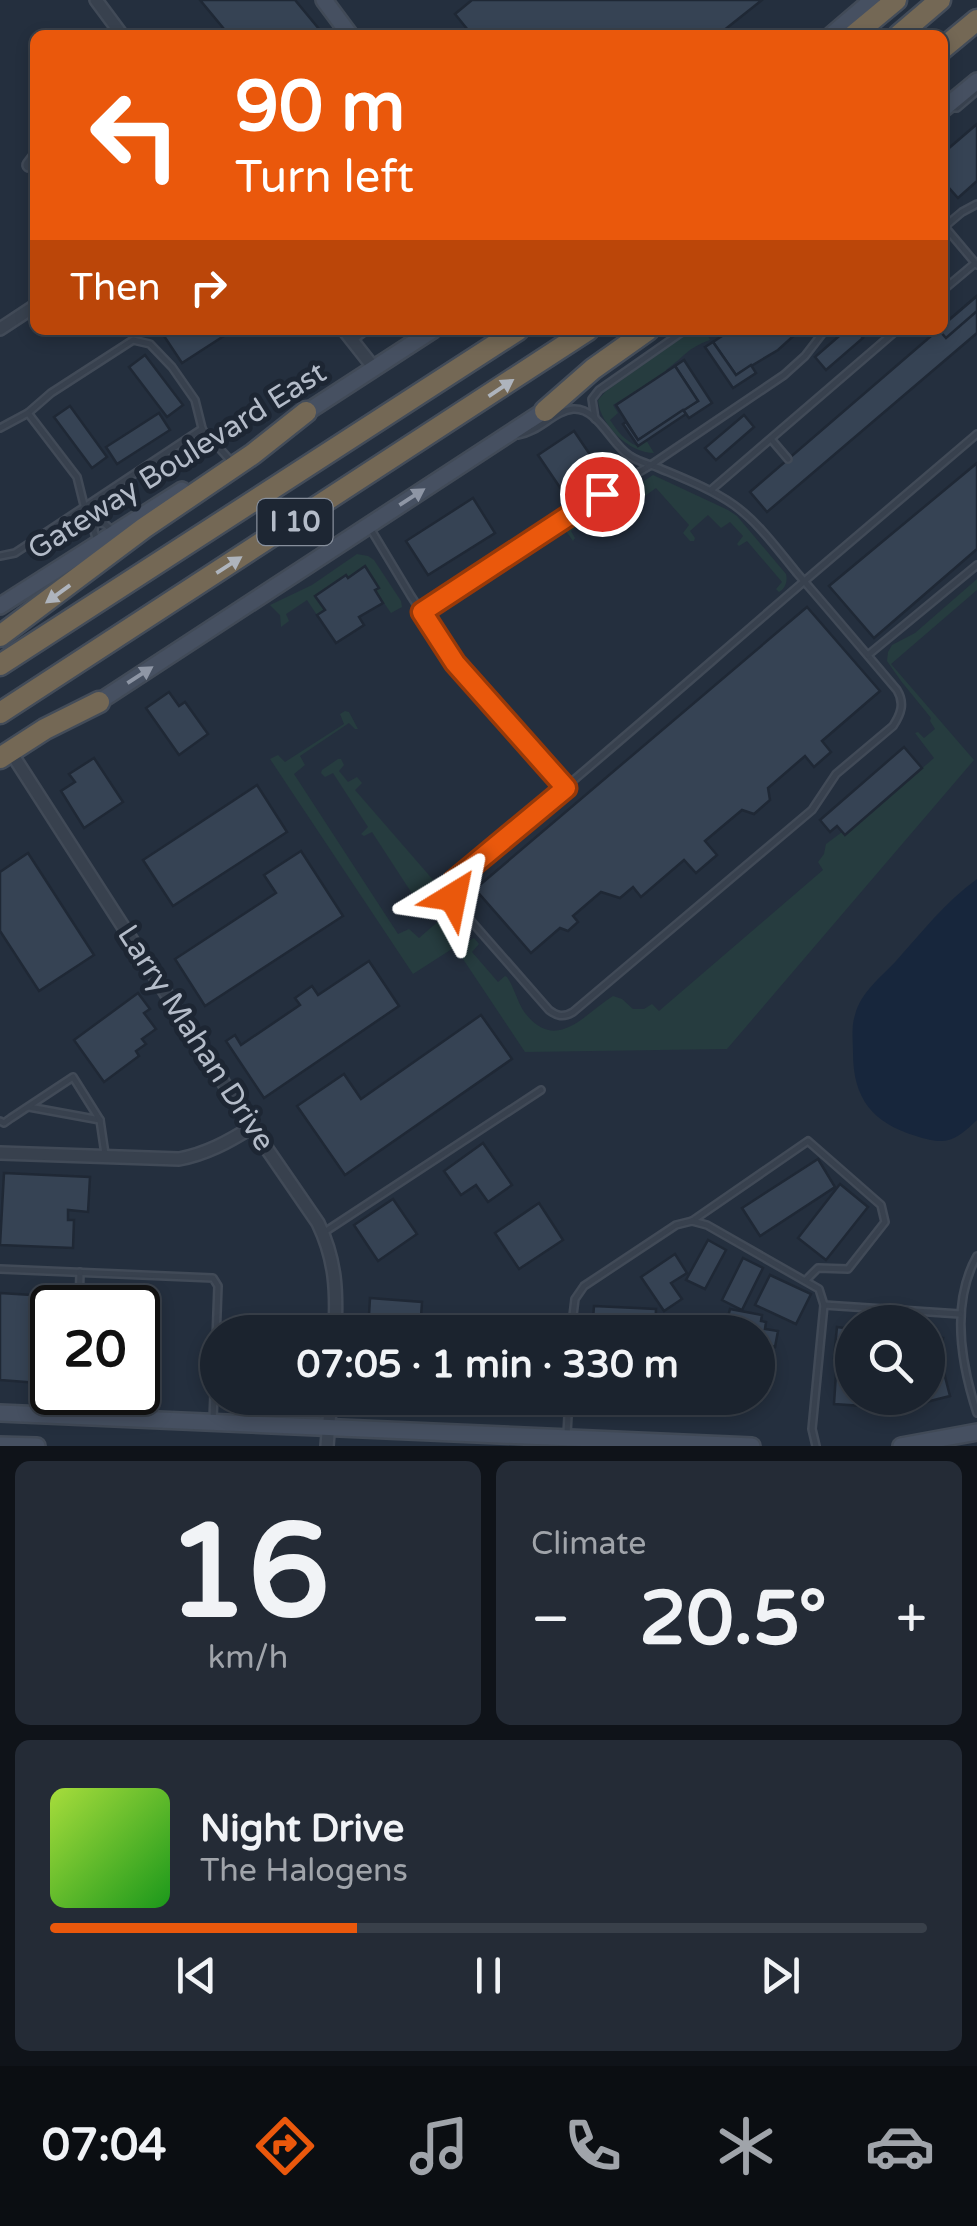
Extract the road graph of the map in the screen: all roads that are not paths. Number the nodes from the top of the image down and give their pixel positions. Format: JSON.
{"nodes":[{"id":1,"x":96,"y":0,"type":"edge"},
{"id":2,"x":324,"y":0,"type":"edge"},
{"id":3,"x":872,"y":0,"type":"edge"},
{"id":4,"x":896,"y":0,"type":"edge"},
{"id":5,"x":940,"y":0,"type":"edge"},
{"id":6,"x":977,"y":20,"type":"edge"},
{"id":7,"x":118,"y":30,"type":"edge"},
{"id":8,"x":346,"y":30,"type":"edge"},
{"id":9,"x":837,"y":30,"type":"edge"},
{"id":10,"x":860,"y":30,"type":"edge"},
{"id":11,"x":905,"y":30,"type":"edge"},
{"id":12,"x":948,"y":45,"type":"edge"},
{"id":13,"x":977,"y":81,"type":"edge"},
{"id":14,"x":977,"y":91,"type":"edge"},
{"id":15,"x":948,"y":106,"type":"edge"},
{"id":16,"x":948,"y":109,"type":"edge"},
{"id":17,"x":977,"y":204,"type":"edge"},
{"id":18,"x":948,"y":224,"type":"edge"},
{"id":19,"x":948,"y":232,"type":"edge"},
{"id":20,"x":976,"y":263,"type":"edge"},
{"id":21,"x":948,"y":286,"type":"edge"},
{"id":22,"x":30,"y":309,"type":"edge"},
{"id":23,"x":0,"y":328,"type":"edge"},
{"id":24,"x":348,"y":335,"type":"edge"},
{"id":25,"x":425,"y":335,"type":"edge"},
{"id":26,"x":510,"y":335,"type":"edge"},
{"id":27,"x":580,"y":335,"type":"edge"},
{"id":28,"x":641,"y":335,"type":"edge"},
{"id":29,"x":653,"y":335,"type":"edge"},
{"id":30,"x":678,"y":335,"type":"edge"},
{"id":31,"x":821,"y":335,"type":"edge"},
{"id":32,"x":891,"y":335,"type":"edge"},
{"id":33,"x":374,"y":368,"type":"junction"},
{"id":34,"x":546,"y":411,"type":"junction"},
{"id":35,"x":306,"y":412,"type":"joint"},
{"id":36,"x":28,"y":414,"type":"junction"},
{"id":37,"x":595,"y":418,"type":"junction"},
{"id":38,"x":0,"y":428,"type":"edge"},
{"id":39,"x":202,"y":429,"type":"junction"},
{"id":40,"x":977,"y":434,"type":"edge"},
{"id":41,"x":503,"y":437,"type":"junction"},
{"id":42,"x":771,"y":439,"type":"junction"},
{"id":43,"x":788,"y":459,"type":"dead end"},
{"id":44,"x":233,"y":463,"type":"junction"},
{"id":45,"x":651,"y":465,"type":"junction"},
{"id":46,"x":711,"y":490,"type":"junction"},
{"id":47,"x":84,"y":505,"type":"junction"},
{"id":48,"x":95,"y":522,"type":"junction"},
{"id":49,"x":369,"y":525,"type":"junction"},
{"id":50,"x":116,"y":533,"type":"junction"},
{"id":51,"x":99,"y":544,"type":"junction"},
{"id":52,"x":0,"y":556,"type":"edge"},
{"id":53,"x":977,"y":564,"type":"edge"},
{"id":54,"x":804,"y":581,"type":"junction"},
{"id":55,"x":0,"y":606,"type":"edge"},
{"id":56,"x":422,"y":612,"type":"junction"},
{"id":57,"x":0,"y":636,"type":"edge"},
{"id":58,"x":868,"y":656,"type":"junction"},
{"id":59,"x":0,"y":665,"type":"edge"},
{"id":60,"x":99,"y":702,"type":"joint"},
{"id":61,"x":0,"y":713,"type":"edge"},
{"id":62,"x":5,"y":761,"type":"edge"},
{"id":63,"x":566,"y":788,"type":"junction"},
{"id":64,"x":541,"y":1090,"type":"dead end"},
{"id":65,"x":28,"y":1107,"type":"junction"},
{"id":66,"x":100,"y":1120,"type":"junction"},
{"id":67,"x":0,"y":1121,"type":"edge"},
{"id":68,"x":252,"y":1128,"type":"junction"},
{"id":69,"x":0,"y":1153,"type":"edge"},
{"id":70,"x":106,"y":1156,"type":"junction"},
{"id":71,"x":692,"y":1220,"type":"junction"},
{"id":72,"x":323,"y":1233,"type":"junction"},
{"id":73,"x":977,"y":1256,"type":"edge"},
{"id":74,"x":0,"y":1269,"type":"edge"},
{"id":75,"x":80,"y":1272,"type":"junction"},
{"id":76,"x":806,"y":1280,"type":"junction"},
{"id":77,"x":80,"y":1285,"type":"edge"},
{"id":78,"x":824,"y":1305,"type":"junction"},
{"id":79,"x":960,"y":1314,"type":"junction"},
{"id":80,"x":335,"y":1315,"type":"edge"},
{"id":81,"x":573,"y":1315,"type":"edge"},
{"id":82,"x":0,"y":1413,"type":"edge"},
{"id":83,"x":977,"y":1413,"type":"edge"},
{"id":84,"x":330,"y":1415,"type":"edge"},
{"id":85,"x":568,"y":1415,"type":"edge"},
{"id":86,"x":76,"y":1416,"type":"joint"},
{"id":87,"x":213,"y":1422,"type":"junction"},
{"id":88,"x":329,"y":1427,"type":"junction"},
{"id":89,"x":977,"y":1432,"type":"edge"},
{"id":90,"x":567,"y":1442,"type":"edge"},
{"id":91,"x":0,"y":1444,"type":"edge"},
{"id":92,"x":38,"y":1446,"type":"edge"},
{"id":93,"x":328,"y":1446,"type":"edge"},
{"id":94,"x":752,"y":1446,"type":"edge"},
{"id":95,"x":816,"y":1446,"type":"edge"},
{"id":96,"x":900,"y":1446,"type":"edge"}],
"edges":[{"from":1,"to":7,"type":"street"},
{"from":2,"to":8,"type":"main road"},
{"from":3,"to":9,"type":"main road"},
{"from":4,"to":10,"type":"highway"},
{"from":5,"to":11,"type":"highway"},
{"from":6,"to":12,"type":"highway"},
{"from":13,"to":15,"type":"main road"},
{"from":14,"to":16,"type":"lane"},
{"from":17,"to":18,"type":"lane"},
{"from":19,"to":20,"type":"lane"},
{"from":20,"to":21,"type":"lane"},
{"from":22,"to":23,"type":"street"},
{"from":24,"to":33,"type":"street"},
{"from":25,"to":33,"type":"main road","name":"Gateway Boulevard East"},
{"from":26,"to":59,"type":"highway","number":"I 10"},
{"from":61,"to":27,"type":"highway","number":"I 10","one_way":true},
{"from":28,"to":34,"type":"highway"},
{"from":29,"to":34,"type":"main road"},
{"from":30,"to":37,"type":"lane"},
{"from":31,"to":45,"type":"lane"},
{"from":32,"to":42,"type":"lane"},
{"from":33,"to":35,"type":"main road","name":"Gateway Boulevard East"},
{"from":34,"to":41,"type":"main road"},
{"from":35,"to":44,"type":"highway"},
{"from":36,"to":38,"type":"lane"},
{"from":36,"to":39,"type":"lane"},
{"from":36,"to":47,"type":"lane"},
{"from":37,"to":41,"type":"lane"},
{"from":37,"to":45,"type":"lane"},
{"from":39,"to":44,"type":"lane"},
{"from":39,"to":47,"type":"lane"},
{"from":40,"to":54,"type":"lane"},
{"from":49,"to":41,"type":"main road","one_way":true},
{"from":42,"to":43,"type":"lane"},
{"from":42,"to":46,"type":"lane"},
{"from":44,"to":50,"type":"main road","name":"Gateway Boulevard East"},
{"from":44,"to":57,"type":"highway","one_way":true},
{"from":45,"to":46,"type":"lane"},
{"from":45,"to":56,"type":"lane"},
{"from":46,"to":54,"type":"lane"},
{"from":47,"to":48,"type":"lane"},
{"from":47,"to":52,"type":"lane"},
{"from":48,"to":50,"type":"lane"},
{"from":48,"to":51,"type":"lane"},
{"from":49,"to":56,"type":"lane"},
{"from":60,"to":49,"type":"main road","one_way":true},
{"from":50,"to":51,"type":"main road","name":"Gateway Boulevard East"},
{"from":51,"to":55,"type":"main road","name":"Gateway Boulevard East"},
{"from":53,"to":58,"type":"lane"},
{"from":54,"to":58,"type":"lane"},
{"from":54,"to":63,"type":"lane"},
{"from":56,"to":63,"type":"lane"},
{"from":58,"to":63,"type":"lane"},
{"from":60,"to":62,"type":"highway"},
{"from":62,"to":68,"type":"street","name":"Larry Mahan Drive"},
{"from":64,"to":72,"type":"lane"},
{"from":65,"to":66,"type":"lane"},
{"from":65,"to":66,"type":"lane"},
{"from":65,"to":67,"type":"lane"},
{"from":66,"to":70,"type":"lane"},
{"from":68,"to":70,"type":"street"},
{"from":68,"to":72,"type":"street","name":"Larry Mahan Drive"},
{"from":69,"to":70,"type":"street"},
{"from":71,"to":76,"type":"lane"},
{"from":71,"to":76,"type":"lane"},
{"from":71,"to":81,"type":"lane"},
{"from":72,"to":80,"type":"street","name":"Larry Mahan Drive"},
{"from":73,"to":79,"type":"lane"},
{"from":74,"to":75,"type":"lane"},
{"from":75,"to":77,"type":"lane"},
{"from":75,"to":87,"type":"lane"},
{"from":76,"to":78,"type":"lane"},
{"from":78,"to":79,"type":"lane"},
{"from":78,"to":95,"type":"lane"},
{"from":79,"to":83,"type":"lane"},
{"from":82,"to":86,"type":"main road"},
{"from":84,"to":88,"type":"street"},
{"from":85,"to":90,"type":"lane"},
{"from":86,"to":87,"type":"main road"},
{"from":87,"to":88,"type":"main road"},
{"from":88,"to":90,"type":"main road"},
{"from":88,"to":93,"type":"street"},
{"from":89,"to":96,"type":"main road"},
{"from":90,"to":94,"type":"main road"},
{"from":91,"to":92,"type":"main road"}]}
